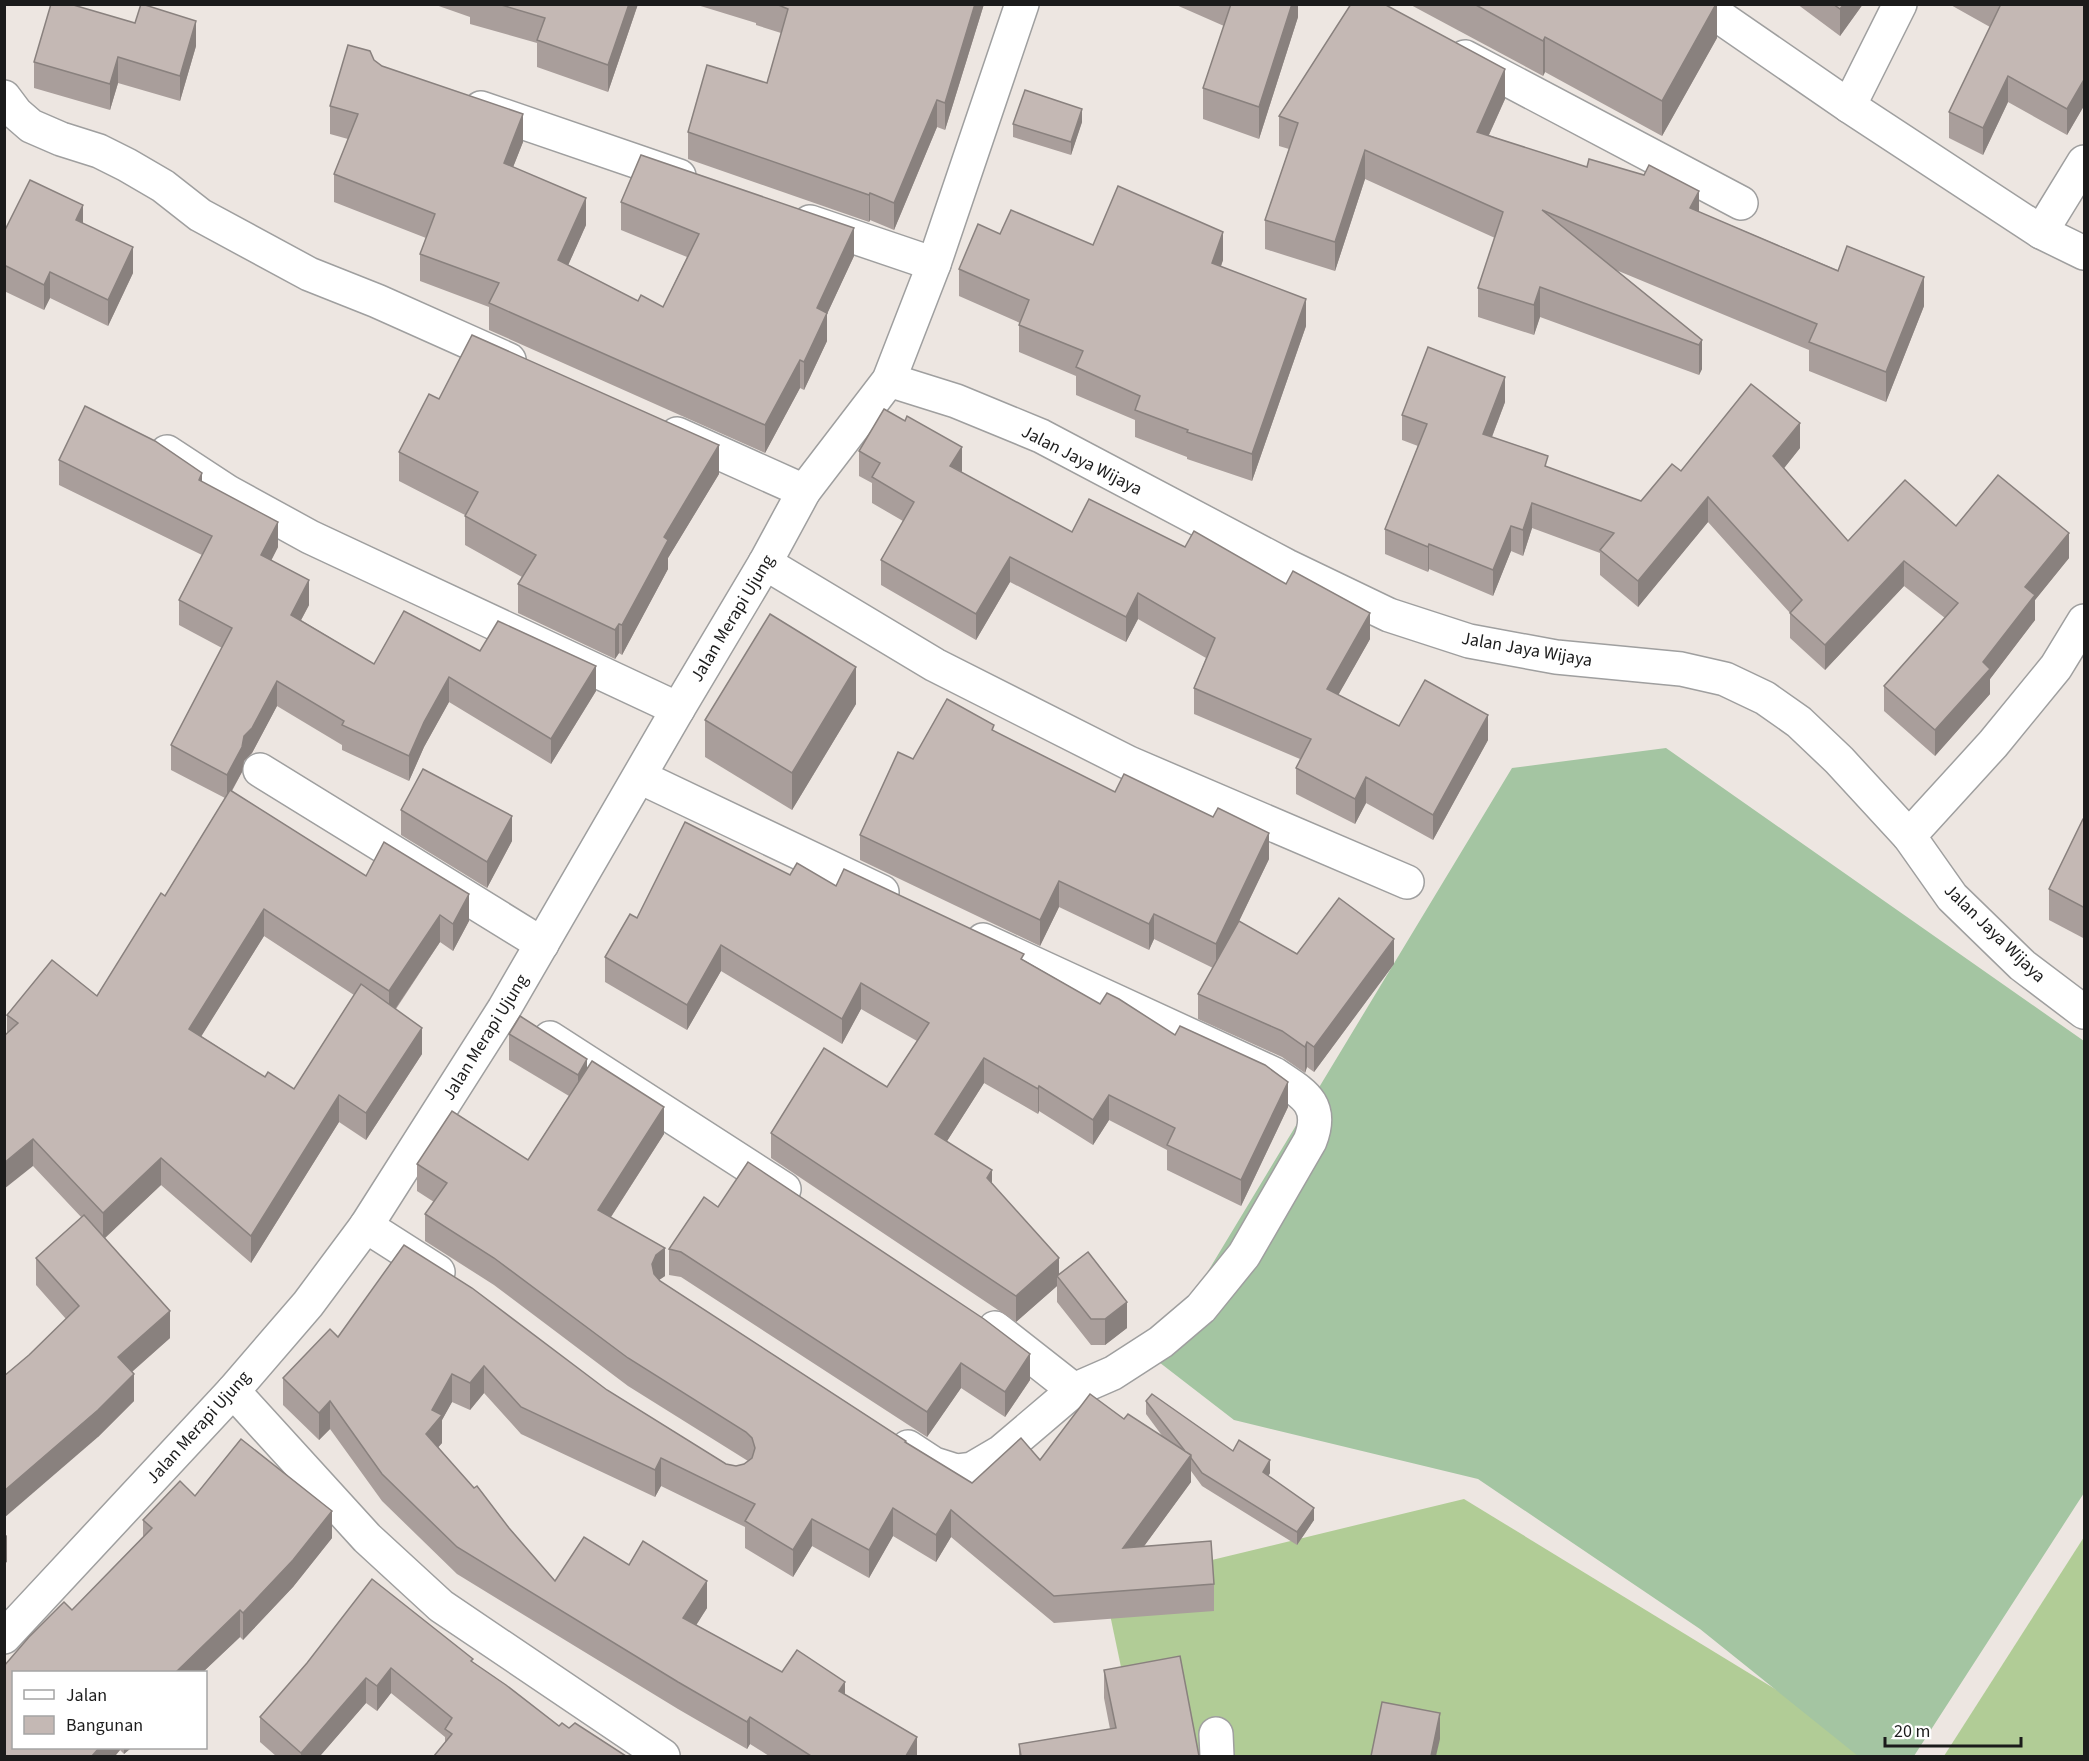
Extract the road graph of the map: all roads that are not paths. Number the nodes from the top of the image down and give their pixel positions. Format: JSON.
{"nodes":[{"id":1,"x":1022,"y":4,"type":"edge"},
{"id":2,"x":1701,"y":4,"type":"edge"},
{"id":3,"x":1900,"y":4,"type":"edge"},
{"id":4,"x":1438,"y":42,"type":"edge"},
{"id":5,"x":4,"y":97,"type":"edge"},
{"id":6,"x":455,"y":99,"type":"edge"},
{"id":7,"x":1849,"y":106,"type":"junction"},
{"id":8,"x":2085,"y":162,"type":"edge"},
{"id":9,"x":711,"y":187,"type":"edge"},
{"id":10,"x":1741,"y":203,"type":"dead end"},
{"id":11,"x":778,"y":210,"type":"edge"},
{"id":12,"x":2041,"y":232,"type":"junction"},
{"id":13,"x":2085,"y":253,"type":"edge"},
{"id":14,"x":934,"y":264,"type":"junction"},
{"id":15,"x":541,"y":374,"type":"edge"},
{"id":16,"x":889,"y":380,"type":"junction"},
{"id":17,"x":651,"y":423,"type":"edge"},
{"id":18,"x":167,"y":452,"type":"edge"},
{"id":19,"x":804,"y":491,"type":"junction"},
{"id":20,"x":765,"y":563,"type":"junction"},
{"id":21,"x":2085,"y":621,"type":"edge"},
{"id":22,"x":678,"y":709,"type":"junction"},
{"id":23,"x":260,"y":770,"type":"dead end"},
{"id":24,"x":640,"y":777,"type":"junction"},
{"id":25,"x":1909,"y":836,"type":"junction"},
{"id":26,"x":1407,"y":882,"type":"dead end"},
{"id":27,"x":908,"y":904,"type":"edge"},
{"id":28,"x":951,"y":925,"type":"edge"},
{"id":29,"x":542,"y":944,"type":"junction"},
{"id":30,"x":504,"y":1009,"type":"junction"},
{"id":31,"x":2085,"y":1012,"type":"edge"},
{"id":32,"x":808,"y":1205,"type":"edge"},
{"id":33,"x":366,"y":1226,"type":"junction"},
{"id":34,"x":463,"y":1288,"type":"edge"},
{"id":35,"x":966,"y":1309,"type":"edge"},
{"id":36,"x":1074,"y":1390,"type":"junction"},
{"id":37,"x":233,"y":1391,"type":"junction"},
{"id":38,"x":885,"y":1432,"type":"edge"},
{"id":39,"x":4,"y":1637,"type":"edge"},
{"id":40,"x":663,"y":1756,"type":"edge"}],
"edges":[{"from":1,"to":14,"type":"street","name":"Jalan Merapi Ujung"},
{"from":2,"to":7,"type":"street"},
{"from":3,"to":7,"type":"street"},
{"from":4,"to":10,"type":"street"},
{"from":5,"to":15,"type":"street"},
{"from":6,"to":9,"type":"street"},
{"from":7,"to":12,"type":"street"},
{"from":8,"to":12,"type":"street"},
{"from":11,"to":14,"type":"street"},
{"from":12,"to":13,"type":"street"},
{"from":14,"to":16,"type":"street","name":"Jalan Merapi Ujung"},
{"from":16,"to":19,"type":"street","name":"Jalan Merapi Ujung"},
{"from":16,"to":25,"type":"street","name":"Jalan Jaya Wijaya"},
{"from":17,"to":19,"type":"street"},
{"from":18,"to":22,"type":"street"},
{"from":19,"to":20,"type":"street","name":"Jalan Merapi Ujung"},
{"from":20,"to":22,"type":"street","name":"Jalan Merapi Ujung"},
{"from":20,"to":26,"type":"street"},
{"from":21,"to":25,"type":"street"},
{"from":22,"to":24,"type":"street","name":"Jalan Merapi Ujung"},
{"from":23,"to":29,"type":"street"},
{"from":24,"to":27,"type":"street"},
{"from":24,"to":29,"type":"street","name":"Jalan Merapi Ujung"},
{"from":25,"to":31,"type":"street","name":"Jalan Jaya Wijaya"},
{"from":28,"to":36,"type":"street"},
{"from":29,"to":30,"type":"street","name":"Jalan Merapi Ujung"},
{"from":30,"to":32,"type":"street"},
{"from":30,"to":33,"type":"street","name":"Jalan Merapi Ujung"},
{"from":33,"to":34,"type":"street"},
{"from":33,"to":37,"type":"street","name":"Jalan Merapi Ujung"},
{"from":35,"to":36,"type":"street"},
{"from":36,"to":38,"type":"street"},
{"from":37,"to":39,"type":"street","name":"Jalan Merapi Ujung"},
{"from":37,"to":40,"type":"street"}]}
